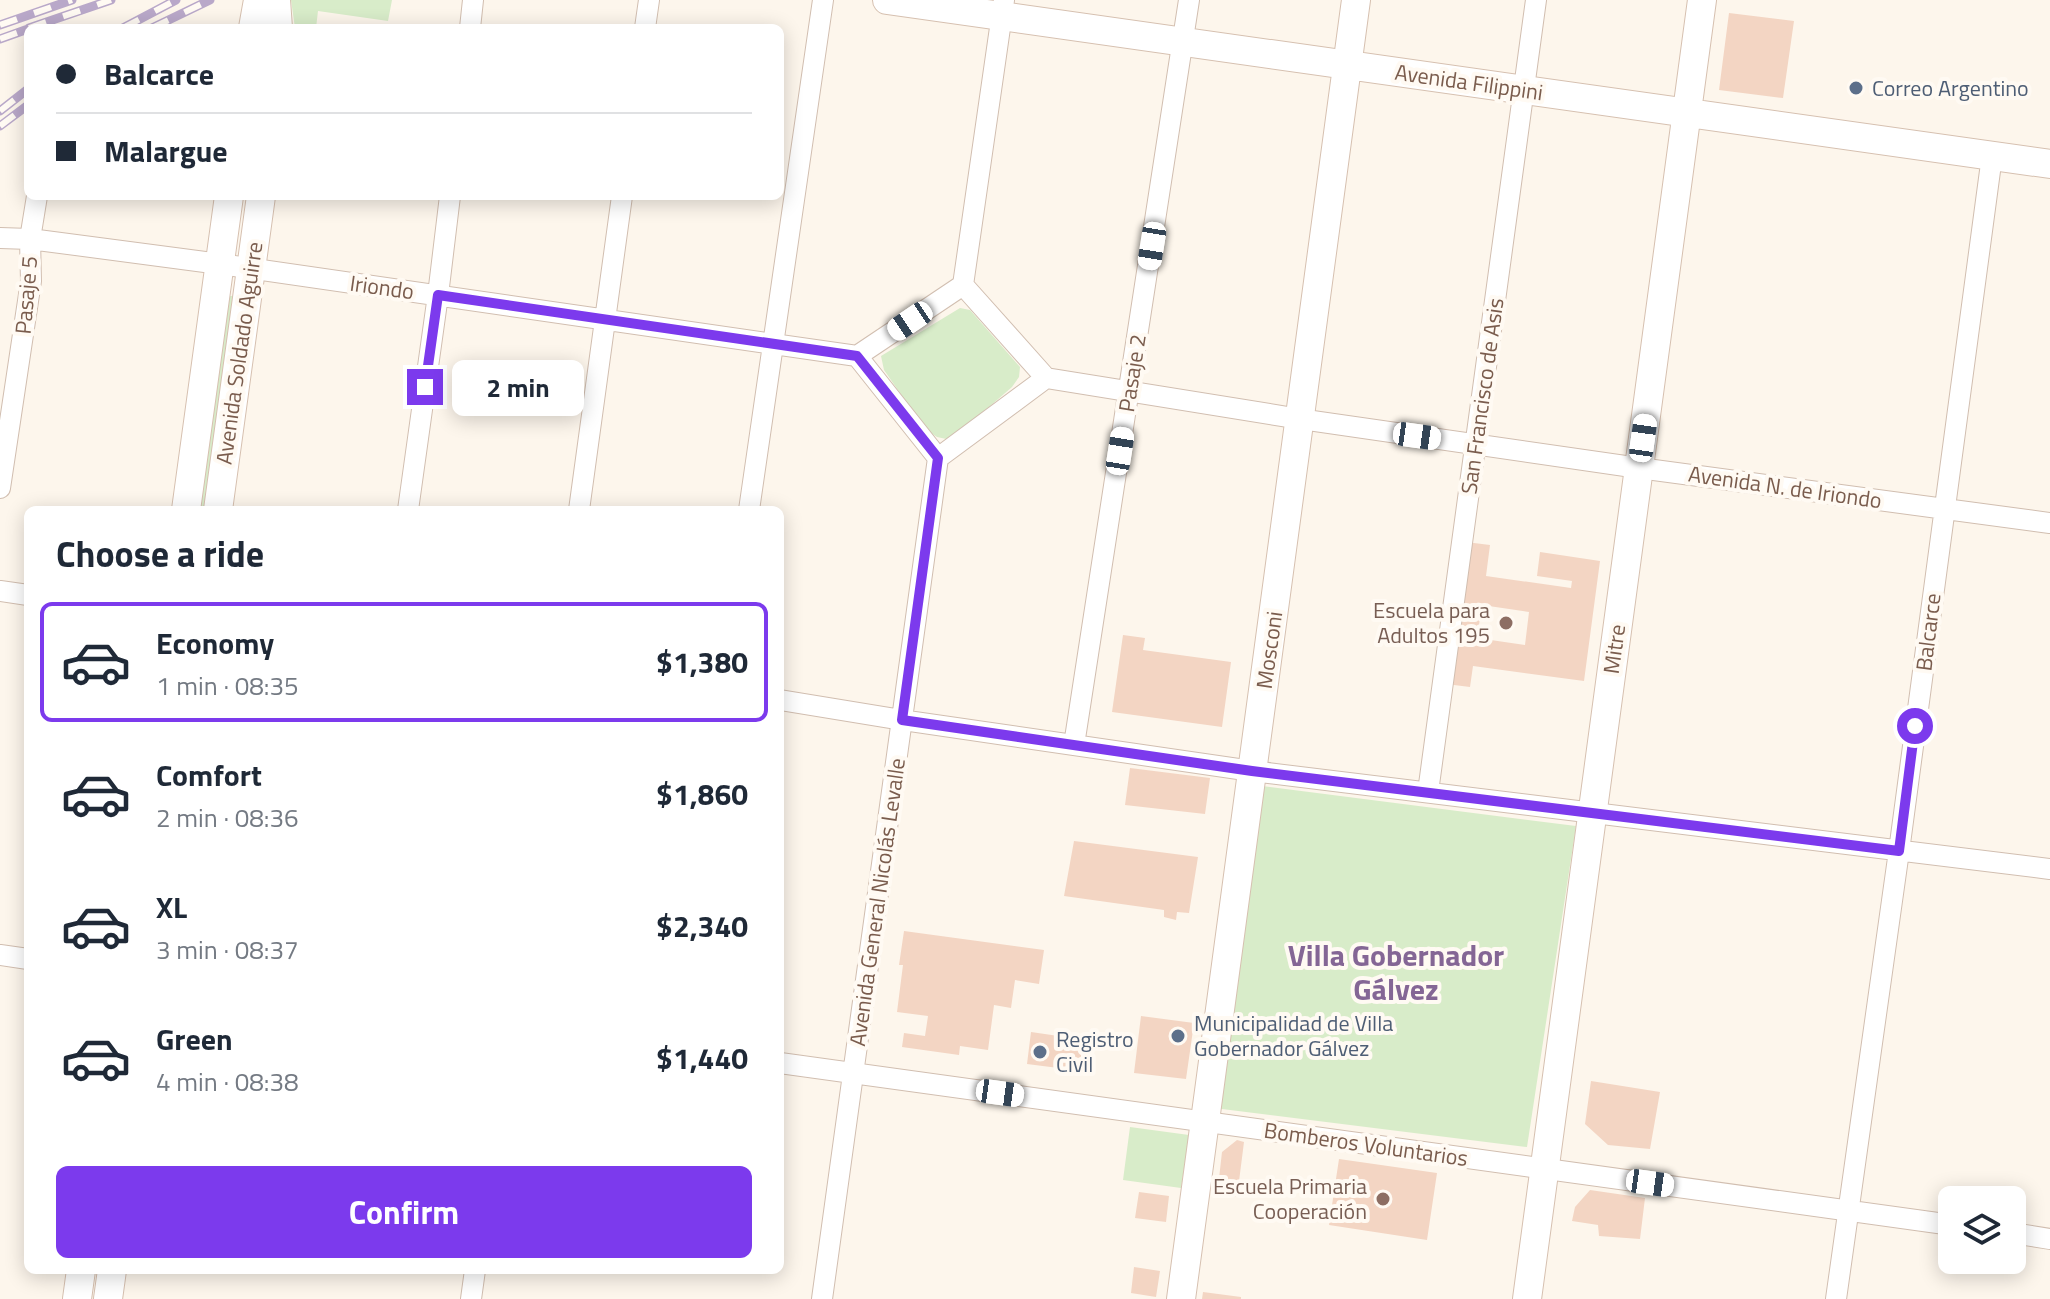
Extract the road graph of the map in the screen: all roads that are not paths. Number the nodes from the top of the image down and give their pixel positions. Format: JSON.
{"nodes":[{"id":1,"x":258,"y":0,"type":"edge"},
{"id":2,"x":276,"y":0,"type":"edge"},
{"id":3,"x":473,"y":0,"type":"edge"},
{"id":4,"x":649,"y":0,"type":"edge"},
{"id":5,"x":823,"y":0,"type":"edge"},
{"id":6,"x":887,"y":0,"type":"edge"},
{"id":7,"x":1189,"y":0,"type":"edge"},
{"id":8,"x":1356,"y":0,"type":"edge"},
{"id":9,"x":1536,"y":0,"type":"edge"},
{"id":10,"x":1702,"y":0,"type":"edge"},
{"id":11,"x":1003,"y":8,"type":"edge"},
{"id":12,"x":254,"y":24,"type":"edge"},
{"id":13,"x":278,"y":24,"type":"edge"},
{"id":14,"x":470,"y":24,"type":"edge"},
{"id":15,"x":646,"y":24,"type":"edge"},
{"id":16,"x":1183,"y":42,"type":"junction"},
{"id":17,"x":1348,"y":65,"type":"junction"},
{"id":18,"x":1524,"y":90,"type":"junction"},
{"id":19,"x":1686,"y":112,"type":"junction"},
{"id":20,"x":1992,"y":156,"type":"junction"},
{"id":21,"x":2050,"y":164,"type":"edge"},
{"id":22,"x":36,"y":200,"type":"edge"},
{"id":23,"x":228,"y":200,"type":"edge"},
{"id":24,"x":260,"y":200,"type":"edge"},
{"id":25,"x":450,"y":200,"type":"edge"},
{"id":26,"x":621,"y":200,"type":"edge"},
{"id":27,"x":0,"y":238,"type":"edge"},
{"id":28,"x":30,"y":239,"type":"junction"},
{"id":29,"x":220,"y":264,"type":"junction"},
{"id":30,"x":251,"y":268,"type":"junction"},
{"id":31,"x":963,"y":285,"type":"junction"},
{"id":32,"x":438,"y":295,"type":"junction"},
{"id":33,"x":605,"y":319,"type":"junction"},
{"id":34,"x":774,"y":344,"type":"junction"},
{"id":35,"x":857,"y":356,"type":"junction"},
{"id":36,"x":1046,"y":378,"type":"junction"},
{"id":37,"x":1129,"y":392,"type":"junction"},
{"id":38,"x":1300,"y":419,"type":"junction"},
{"id":39,"x":1476,"y":444,"type":"junction"},
{"id":40,"x":938,"y":458,"type":"junction"},
{"id":41,"x":1639,"y":468,"type":"junction"},
{"id":42,"x":0,"y":488,"type":"edge"},
{"id":43,"x":187,"y":506,"type":"edge"},
{"id":44,"x":219,"y":506,"type":"edge"},
{"id":45,"x":409,"y":506,"type":"edge"},
{"id":46,"x":580,"y":506,"type":"edge"},
{"id":47,"x":750,"y":506,"type":"edge"},
{"id":48,"x":1944,"y":508,"type":"junction"},
{"id":49,"x":2050,"y":523,"type":"edge"},
{"id":50,"x":0,"y":591,"type":"edge"},
{"id":51,"x":24,"y":594,"type":"edge"},
{"id":52,"x":784,"y":701,"type":"edge"},
{"id":53,"x":902,"y":720,"type":"junction"},
{"id":54,"x":1074,"y":745,"type":"junction"},
{"id":55,"x":1252,"y":771,"type":"junction"},
{"id":56,"x":1428,"y":792,"type":"junction"},
{"id":57,"x":1593,"y":811,"type":"junction"},
{"id":58,"x":1899,"y":851,"type":"junction"},
{"id":59,"x":2050,"y":869,"type":"edge"},
{"id":60,"x":0,"y":955,"type":"edge"},
{"id":61,"x":24,"y":958,"type":"edge"},
{"id":62,"x":784,"y":1064,"type":"edge"},
{"id":63,"x":853,"y":1073,"type":"junction"},
{"id":64,"x":1205,"y":1122,"type":"junction"},
{"id":65,"x":1545,"y":1169,"type":"junction"},
{"id":66,"x":1849,"y":1211,"type":"junction"},
{"id":67,"x":1938,"y":1223,"type":"edge"},
{"id":68,"x":2026,"y":1235,"type":"edge"},
{"id":69,"x":2050,"y":1239,"type":"edge"},
{"id":70,"x":80,"y":1274,"type":"edge"},
{"id":71,"x":111,"y":1274,"type":"edge"},
{"id":72,"x":474,"y":1274,"type":"edge"},
{"id":73,"x":77,"y":1299,"type":"edge"},
{"id":74,"x":108,"y":1299,"type":"edge"},
{"id":75,"x":471,"y":1299,"type":"edge"},
{"id":76,"x":822,"y":1299,"type":"edge"},
{"id":77,"x":1181,"y":1299,"type":"edge"},
{"id":78,"x":1527,"y":1299,"type":"edge"},
{"id":79,"x":1836,"y":1299,"type":"edge"}],
"edges":[{"from":1,"to":12,"type":"street"},
{"from":2,"to":13,"type":"street"},
{"from":3,"to":14,"type":"street"},
{"from":4,"to":15,"type":"street"},
{"from":5,"to":34,"type":"street"},
{"from":6,"to":11,"type":"street","name":"Avenida Filippini"},
{"from":7,"to":16,"type":"street","name":"Pasaje 2"},
{"from":8,"to":17,"type":"street","name":"Mosconi"},
{"from":9,"to":18,"type":"street","name":"San Francisco de Asis"},
{"from":10,"to":19,"type":"street","name":"Mitre"},
{"from":11,"to":16,"type":"street","name":"Avenida Filippini"},
{"from":11,"to":31,"type":"street"},
{"from":16,"to":17,"type":"street","name":"Avenida Filippini"},
{"from":16,"to":37,"type":"street","name":"Pasaje 2"},
{"from":17,"to":18,"type":"street","name":"Avenida Filippini"},
{"from":17,"to":38,"type":"street","name":"Mosconi"},
{"from":18,"to":19,"type":"street","name":"Avenida Filippini"},
{"from":18,"to":39,"type":"street","name":"San Francisco de Asis"},
{"from":19,"to":20,"type":"street","name":"Avenida Filippini"},
{"from":19,"to":41,"type":"street","name":"Mitre"},
{"from":20,"to":21,"type":"street","name":"Avenida Filippini"},
{"from":20,"to":48,"type":"street","name":"Balcarce"},
{"from":22,"to":28,"type":"street","name":"Pasaje 5"},
{"from":23,"to":29,"type":"street","name":"Avenida Soldado Aguirre"},
{"from":24,"to":30,"type":"street","name":"Avenida Soldado Aguirre"},
{"from":25,"to":32,"type":"street"},
{"from":26,"to":33,"type":"street"},
{"from":27,"to":28,"type":"street","name":"Iriondo"},
{"from":28,"to":29,"type":"street","name":"Iriondo"},
{"from":28,"to":42,"type":"street","name":"Pasaje 5"},
{"from":29,"to":30,"type":"street","name":"Iriondo"},
{"from":29,"to":43,"type":"street","name":"Avenida Soldado Aguirre"},
{"from":30,"to":32,"type":"street","name":"Iriondo"},
{"from":30,"to":44,"type":"street","name":"Avenida Soldado Aguirre"},
{"from":31,"to":35,"type":"street"},
{"from":31,"to":36,"type":"street"},
{"from":32,"to":33,"type":"street","name":"Iriondo"},
{"from":32,"to":45,"type":"street"},
{"from":33,"to":34,"type":"street","name":"Iriondo"},
{"from":33,"to":46,"type":"street"},
{"from":34,"to":35,"type":"street","name":"Iriondo"},
{"from":34,"to":47,"type":"street"},
{"from":35,"to":40,"type":"street"},
{"from":36,"to":37,"type":"street","name":"Avenida N. de Iriondo"},
{"from":36,"to":40,"type":"street"},
{"from":37,"to":38,"type":"street","name":"Avenida N. de Iriondo"},
{"from":37,"to":54,"type":"street","name":"Pasaje 2"},
{"from":38,"to":39,"type":"street","name":"Avenida N. de Iriondo"},
{"from":38,"to":55,"type":"street","name":"Mosconi"},
{"from":39,"to":41,"type":"street","name":"Avenida N. de Iriondo"},
{"from":39,"to":56,"type":"street","name":"San Francisco de Asis"},
{"from":40,"to":53,"type":"street","name":"Avenida General Nicolás Levalle"},
{"from":41,"to":48,"type":"street","name":"Avenida N. de Iriondo"},
{"from":41,"to":57,"type":"street","name":"Mitre"},
{"from":48,"to":49,"type":"street","name":"Avenida N. de Iriondo"},
{"from":48,"to":58,"type":"street","name":"Balcarce"},
{"from":50,"to":51,"type":"street"},
{"from":52,"to":53,"type":"street"},
{"from":53,"to":54,"type":"street"},
{"from":53,"to":63,"type":"street","name":"Avenida General Nicolás Levalle"},
{"from":54,"to":55,"type":"street"},
{"from":55,"to":56,"type":"street"},
{"from":55,"to":64,"type":"street","name":"Mosconi"},
{"from":56,"to":57,"type":"street"},
{"from":57,"to":58,"type":"street"},
{"from":57,"to":65,"type":"street","name":"Mitre"},
{"from":58,"to":59,"type":"street"},
{"from":58,"to":66,"type":"street","name":"Balcarce"},
{"from":60,"to":61,"type":"street"},
{"from":62,"to":63,"type":"street","name":"Bomberos Voluntarios"},
{"from":63,"to":64,"type":"street","name":"Bomberos Voluntarios"},
{"from":63,"to":76,"type":"street","name":"Avenida General Nicolás Levalle"},
{"from":64,"to":65,"type":"street","name":"Bomberos Voluntarios"},
{"from":64,"to":77,"type":"street","name":"Mosconi"},
{"from":65,"to":66,"type":"street","name":"Bomberos Voluntarios"},
{"from":65,"to":78,"type":"street","name":"Mitre"},
{"from":66,"to":67,"type":"street","name":"Bomberos Voluntarios"},
{"from":66,"to":79,"type":"street","name":"Balcarce"},
{"from":68,"to":69,"type":"street"},
{"from":70,"to":73,"type":"street"},
{"from":71,"to":74,"type":"street"},
{"from":72,"to":75,"type":"street"}]}
